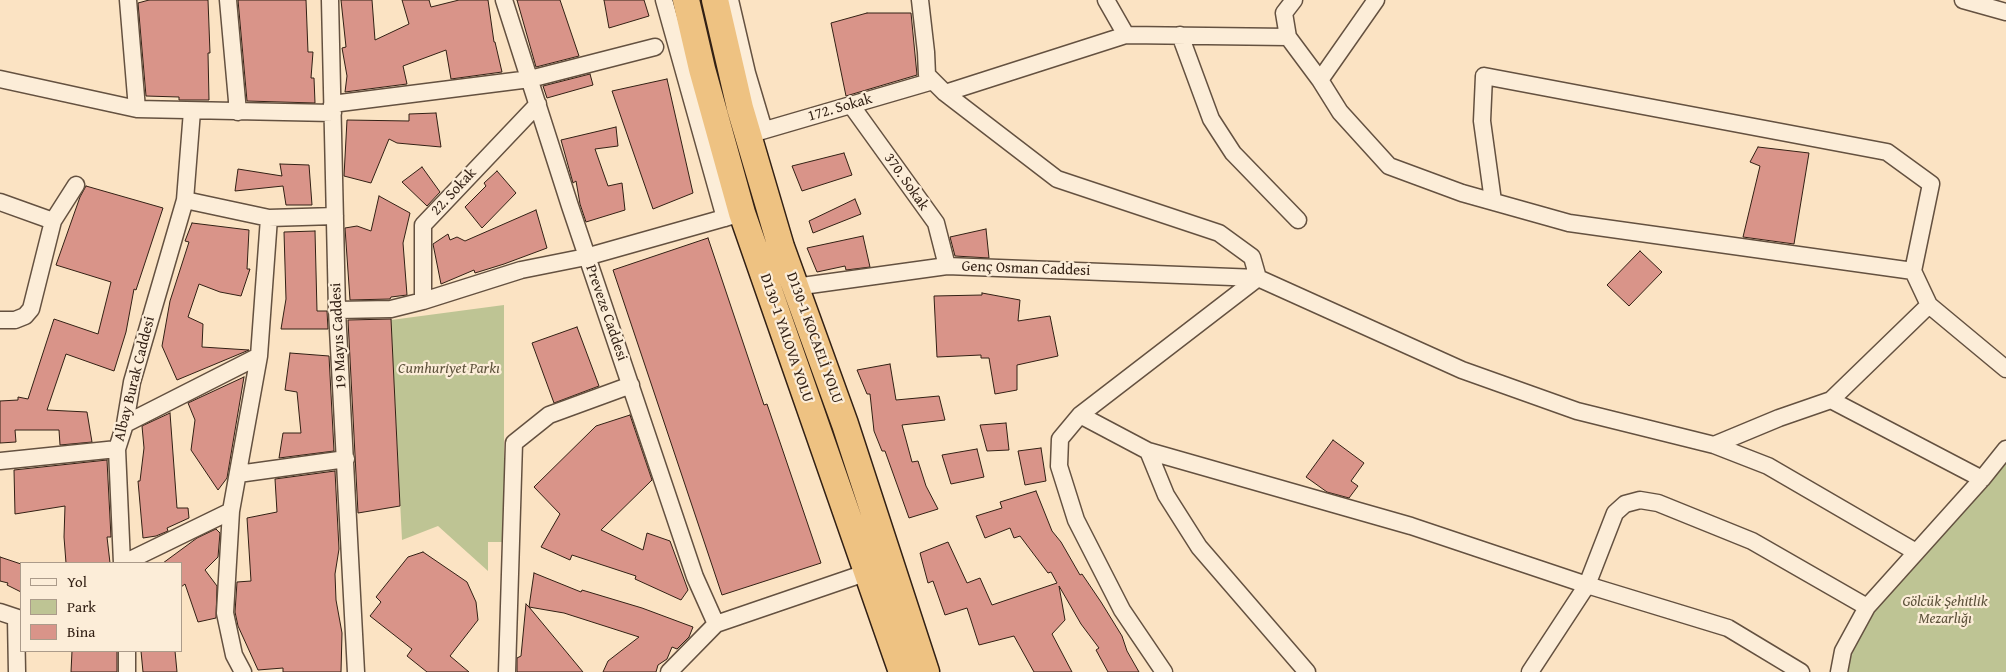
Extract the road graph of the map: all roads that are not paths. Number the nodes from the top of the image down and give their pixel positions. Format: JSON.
{"nodes":[{"id":1,"x":128,"y":0,"type":"edge"},
{"id":2,"x":228,"y":0,"type":"edge"},
{"id":3,"x":330,"y":0,"type":"edge"},
{"id":4,"x":504,"y":0,"type":"edge"},
{"id":5,"x":664,"y":0,"type":"edge"},
{"id":6,"x":686,"y":0,"type":"edge"},
{"id":7,"x":715,"y":0,"type":"edge"},
{"id":8,"x":730,"y":0,"type":"edge"},
{"id":9,"x":920,"y":0,"type":"edge"},
{"id":10,"x":1106,"y":0,"type":"edge"},
{"id":11,"x":1294,"y":0,"type":"edge"},
{"id":12,"x":1376,"y":0,"type":"edge"},
{"id":13,"x":1962,"y":0,"type":"edge"},
{"id":14,"x":2006,"y":12,"type":"edge"},
{"id":15,"x":1126,"y":35,"type":"junction"},
{"id":16,"x":1180,"y":35,"type":"junction"},
{"id":17,"x":1288,"y":37,"type":"junction"},
{"id":18,"x":654,"y":48,"type":"dead end"},
{"id":19,"x":530,"y":78,"type":"junction"},
{"id":20,"x":0,"y":79,"type":"edge"},
{"id":21,"x":1320,"y":80,"type":"junction"},
{"id":22,"x":933,"y":81,"type":"junction"},
{"id":23,"x":945,"y":93,"type":"junction"},
{"id":24,"x":538,"y":104,"type":"junction"},
{"id":25,"x":851,"y":105,"type":"junction"},
{"id":26,"x":137,"y":109,"type":"junction"},
{"id":27,"x":332,"y":109,"type":"junction"},
{"id":28,"x":192,"y":110,"type":"junction"},
{"id":29,"x":238,"y":112,"type":"junction"},
{"id":30,"x":756,"y":133,"type":"junction"},
{"id":31,"x":76,"y":185,"type":"dead end"},
{"id":32,"x":185,"y":200,"type":"junction"},
{"id":33,"x":1494,"y":201,"type":"junction"},
{"id":34,"x":0,"y":202,"type":"edge"},
{"id":35,"x":335,"y":216,"type":"junction"},
{"id":36,"x":734,"y":216,"type":"junction"},
{"id":37,"x":269,"y":218,"type":"junction"},
{"id":38,"x":1298,"y":220,"type":"dead end"},
{"id":39,"x":53,"y":221,"type":"junction"},
{"id":40,"x":586,"y":257,"type":"junction"},
{"id":41,"x":948,"y":266,"type":"junction"},
{"id":42,"x":1913,"y":271,"type":"junction"},
{"id":43,"x":1258,"y":278,"type":"junction"},
{"id":44,"x":795,"y":287,"type":"junction"},
{"id":45,"x":423,"y":302,"type":"junction"},
{"id":46,"x":1929,"y":305,"type":"junction"},
{"id":47,"x":337,"y":310,"type":"junction"},
{"id":48,"x":0,"y":320,"type":"edge"},
{"id":49,"x":259,"y":356,"type":"junction"},
{"id":50,"x":2006,"y":369,"type":"edge"},
{"id":51,"x":631,"y":385,"type":"junction"},
{"id":52,"x":1831,"y":400,"type":"junction"},
{"id":53,"x":1080,"y":415,"type":"junction"},
{"id":54,"x":124,"y":424,"type":"junction"},
{"id":55,"x":1714,"y":445,"type":"junction"},
{"id":56,"x":117,"y":449,"type":"junction"},
{"id":57,"x":2006,"y":449,"type":"edge"},
{"id":58,"x":1148,"y":451,"type":"junction"},
{"id":59,"x":346,"y":459,"type":"junction"},
{"id":60,"x":0,"y":461,"type":"edge"},
{"id":61,"x":238,"y":474,"type":"junction"},
{"id":62,"x":1982,"y":479,"type":"junction"},
{"id":63,"x":231,"y":510,"type":"junction"},
{"id":64,"x":1916,"y":552,"type":"junction"},
{"id":65,"x":123,"y":562,"type":"edge"},
{"id":66,"x":125,"y":562,"type":"edge"},
{"id":67,"x":868,"y":572,"type":"junction"},
{"id":68,"x":1586,"y":584,"type":"junction"},
{"id":69,"x":1868,"y":607,"type":"junction"},
{"id":70,"x":0,"y":612,"type":"edge"},
{"id":71,"x":19,"y":618,"type":"edge"},
{"id":72,"x":716,"y":624,"type":"junction"},
{"id":73,"x":127,"y":652,"type":"edge"},
{"id":74,"x":17,"y":672,"type":"edge"},
{"id":75,"x":127,"y":672,"type":"edge"},
{"id":76,"x":243,"y":672,"type":"edge"},
{"id":77,"x":356,"y":672,"type":"edge"},
{"id":78,"x":507,"y":672,"type":"edge"},
{"id":79,"x":669,"y":672,"type":"edge"},
{"id":80,"x":902,"y":672,"type":"edge"},
{"id":81,"x":926,"y":672,"type":"edge"},
{"id":82,"x":1164,"y":672,"type":"edge"},
{"id":83,"x":1307,"y":672,"type":"edge"},
{"id":84,"x":1530,"y":672,"type":"edge"},
{"id":85,"x":1801,"y":672,"type":"edge"},
{"id":86,"x":1839,"y":672,"type":"edge"}],
"edges":[{"from":1,"to":26,"type":"street"},
{"from":2,"to":29,"type":"street"},
{"from":3,"to":27,"type":"street","name":"19 Mayıs Caddesi"},
{"from":4,"to":19,"type":"street","name":"Preveze Caddesi"},
{"from":5,"to":36,"type":"street"},
{"from":6,"to":36,"type":"highway","name":"D130-1 YALOVA YOLU"},
{"from":7,"to":30,"type":"highway","name":"D130-1 KOCAELİ YOLU"},
{"from":8,"to":30,"type":"street"},
{"from":9,"to":22,"type":"street"},
{"from":10,"to":15,"type":"street"},
{"from":11,"to":17,"type":"street"},
{"from":12,"to":21,"type":"street"},
{"from":13,"to":14,"type":"street"},
{"from":15,"to":16,"type":"street"},
{"from":15,"to":23,"type":"street"},
{"from":16,"to":17,"type":"street"},
{"from":16,"to":38,"type":"street"},
{"from":17,"to":21,"type":"street"},
{"from":18,"to":19,"type":"street"},
{"from":19,"to":24,"type":"street","name":"Preveze Caddesi"},
{"from":19,"to":27,"type":"street"},
{"from":20,"to":26,"type":"street"},
{"from":21,"to":33,"type":"street"},
{"from":22,"to":23,"type":"street"},
{"from":22,"to":25,"type":"street","name":"172. Sokak"},
{"from":23,"to":43,"type":"street"},
{"from":24,"to":40,"type":"street","name":"Preveze Caddesi"},
{"from":24,"to":45,"type":"street","name":"22. Sokak"},
{"from":25,"to":30,"type":"street","name":"172. Sokak"},
{"from":25,"to":41,"type":"street","name":"370. Sokak"},
{"from":26,"to":28,"type":"street"},
{"from":27,"to":29,"type":"street"},
{"from":27,"to":35,"type":"street","name":"19 Mayıs Caddesi"},
{"from":28,"to":29,"type":"street"},
{"from":28,"to":32,"type":"street","name":"Albay Burak Caddesi"},
{"from":30,"to":44,"type":"highway","name":"D130-1 KOCAELİ YOLU"},
{"from":31,"to":39,"type":"street"},
{"from":32,"to":37,"type":"street"},
{"from":32,"to":54,"type":"street","name":"Albay Burak Caddesi"},
{"from":33,"to":42,"type":"street"},
{"from":33,"to":42,"type":"street"},
{"from":34,"to":39,"type":"street"},
{"from":35,"to":37,"type":"street"},
{"from":35,"to":47,"type":"street","name":"19 Mayıs Caddesi"},
{"from":36,"to":40,"type":"street"},
{"from":36,"to":67,"type":"highway","name":"D130-1 YALOVA YOLU"},
{"from":37,"to":49,"type":"street"},
{"from":39,"to":48,"type":"street"},
{"from":40,"to":45,"type":"street"},
{"from":40,"to":51,"type":"street","name":"Preveze Caddesi"},
{"from":41,"to":43,"type":"street","name":"Genç Osman Caddesi"},
{"from":41,"to":44,"type":"street","name":"Genç Osman Caddesi"},
{"from":42,"to":46,"type":"street"},
{"from":43,"to":53,"type":"street"},
{"from":43,"to":55,"type":"street"},
{"from":44,"to":81,"type":"highway","name":"D130-1 KOCAELİ YOLU"},
{"from":45,"to":47,"type":"street"},
{"from":46,"to":50,"type":"street"},
{"from":46,"to":52,"type":"street"},
{"from":47,"to":59,"type":"street","name":"19 Mayıs Caddesi"},
{"from":49,"to":54,"type":"street"},
{"from":49,"to":61,"type":"street"},
{"from":51,"to":72,"type":"street","name":"Preveze Caddesi"},
{"from":51,"to":78,"type":"street"},
{"from":52,"to":55,"type":"street"},
{"from":52,"to":62,"type":"street"},
{"from":53,"to":58,"type":"street"},
{"from":53,"to":82,"type":"street"},
{"from":54,"to":56,"type":"street","name":"Albay Burak Caddesi"},
{"from":55,"to":64,"type":"street"},
{"from":56,"to":60,"type":"street"},
{"from":56,"to":65,"type":"street","name":"Albay Burak Caddesi"},
{"from":57,"to":62,"type":"street"},
{"from":58,"to":68,"type":"street"},
{"from":58,"to":83,"type":"street"},
{"from":59,"to":61,"type":"street"},
{"from":59,"to":77,"type":"street","name":"19 Mayıs Caddesi"},
{"from":61,"to":63,"type":"street"},
{"from":62,"to":64,"type":"street"},
{"from":63,"to":66,"type":"street"},
{"from":63,"to":76,"type":"street"},
{"from":64,"to":69,"type":"street"},
{"from":67,"to":72,"type":"street"},
{"from":67,"to":80,"type":"highway","name":"D130-1 YALOVA YOLU"},
{"from":68,"to":69,"type":"street"},
{"from":68,"to":84,"type":"street"},
{"from":68,"to":85,"type":"street"},
{"from":69,"to":86,"type":"street"},
{"from":70,"to":71,"type":"street"},
{"from":71,"to":74,"type":"street"},
{"from":72,"to":79,"type":"street"},
{"from":73,"to":75,"type":"street"}]}
